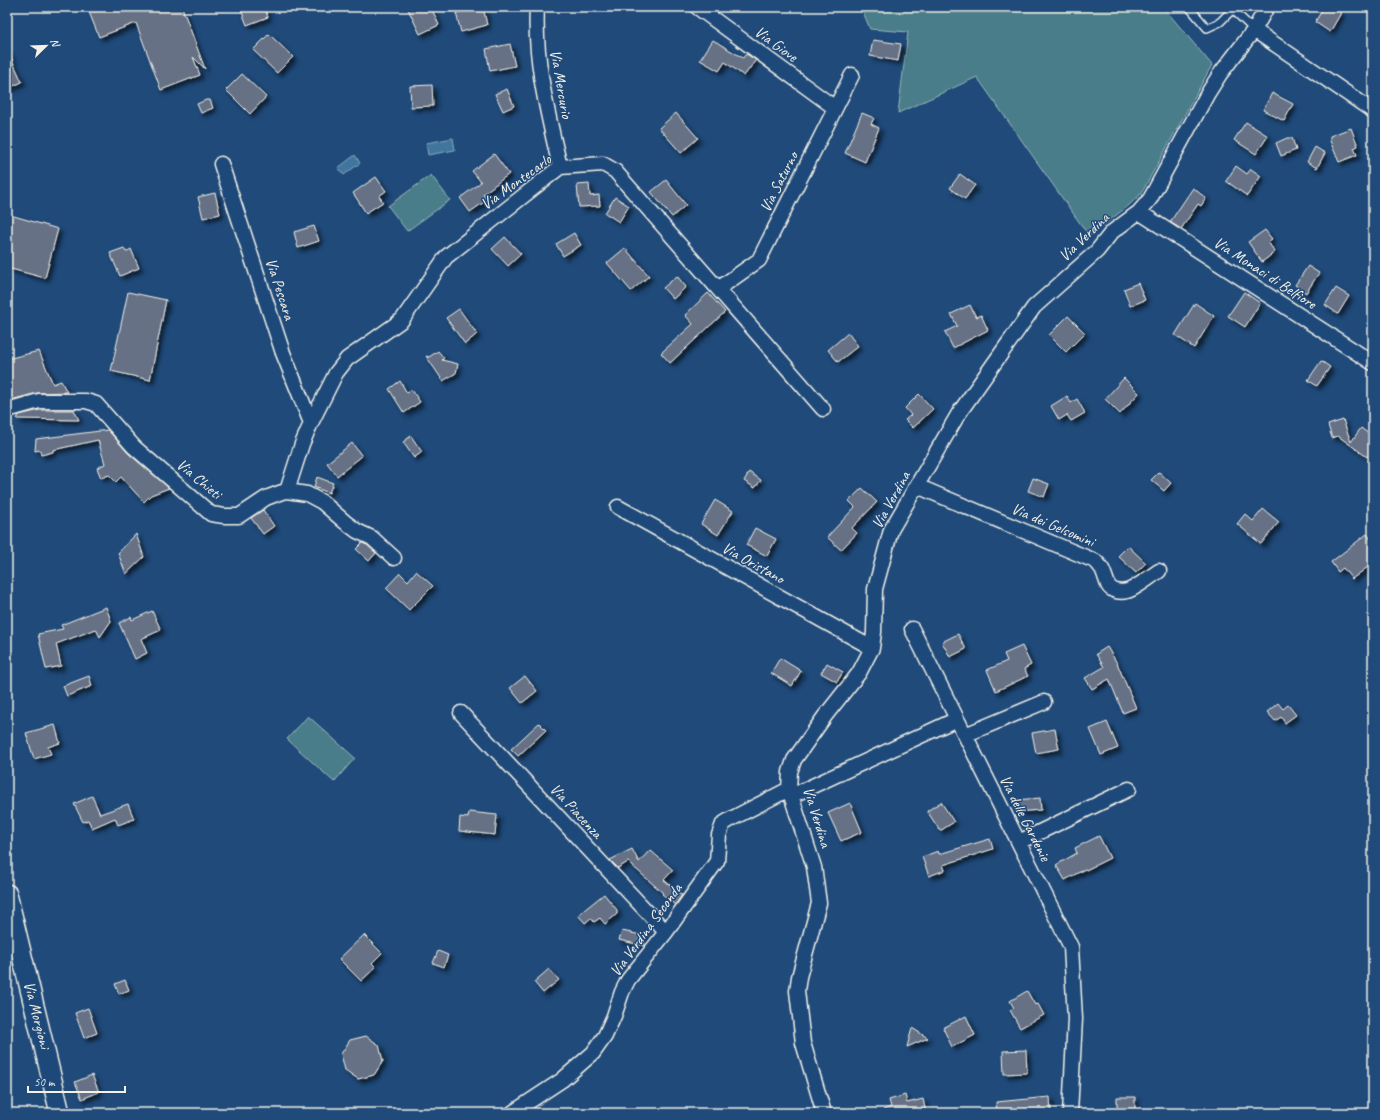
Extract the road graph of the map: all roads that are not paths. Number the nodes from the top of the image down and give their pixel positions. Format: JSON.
{"nodes":[{"id":1,"x":537,"y":7,"type":"edge"},
{"id":2,"x":697,"y":7,"type":"edge"},
{"id":3,"x":1189,"y":7,"type":"edge"},
{"id":4,"x":1267,"y":7,"type":"edge"},
{"id":5,"x":1232,"y":8,"type":"edge"},
{"id":6,"x":1254,"y":30,"type":"junction"},
{"id":7,"x":852,"y":75,"type":"dead end"},
{"id":8,"x":835,"y":108,"type":"junction"},
{"id":9,"x":1373,"y":110,"type":"edge"},
{"id":10,"x":221,"y":164,"type":"dead end"},
{"id":11,"x":560,"y":167,"type":"junction"},
{"id":12,"x":1139,"y":212,"type":"junction"},
{"id":13,"x":718,"y":289,"type":"junction"},
{"id":14,"x":1373,"y":363,"type":"edge"},
{"id":15,"x":823,"y":409,"type":"dead end"},
{"id":16,"x":7,"y":410,"type":"edge"},
{"id":17,"x":311,"y":423,"type":"junction"},
{"id":18,"x":918,"y":486,"type":"junction"},
{"id":19,"x":287,"y":491,"type":"junction"},
{"id":20,"x":618,"y":508,"type":"dead end"},
{"id":21,"x":394,"y":558,"type":"dead end"},
{"id":22,"x":1159,"y":571,"type":"dead end"},
{"id":23,"x":912,"y":629,"type":"dead end"},
{"id":24,"x":872,"y":648,"type":"junction"},
{"id":25,"x":1044,"y":702,"type":"dead end"},
{"id":26,"x":461,"y":713,"type":"dead end"},
{"id":27,"x":957,"y":719,"type":"junction"},
{"id":28,"x":965,"y":735,"type":"junction"},
{"id":29,"x":1129,"y":789,"type":"dead end"},
{"id":30,"x":790,"y":793,"type":"junction"},
{"id":31,"x":1018,"y":842,"type":"junction"},
{"id":32,"x":7,"y":894,"type":"edge"},
{"id":33,"x":11,"y":923,"type":"edge"},
{"id":34,"x":666,"y":932,"type":"junction"},
{"id":35,"x":60,"y":1113,"type":"edge"},
{"id":36,"x":512,"y":1113,"type":"edge"},
{"id":37,"x":824,"y":1113,"type":"edge"},
{"id":38,"x":1070,"y":1113,"type":"edge"}],
"edges":[{"from":1,"to":11,"type":"street","name":"Via Mercurio"},
{"from":2,"to":8,"type":"street","name":"Via Giove"},
{"from":3,"to":5,"type":"lane"},
{"from":4,"to":6,"type":"street","name":"Via Verdina"},
{"from":5,"to":6,"type":"lane"},
{"from":6,"to":9,"type":"street"},
{"from":6,"to":12,"type":"street","name":"Via Verdina"},
{"from":7,"to":8,"type":"street","name":"Via Saturno"},
{"from":8,"to":13,"type":"street","name":"Via Saturno"},
{"from":10,"to":17,"type":"street","name":"Via Pescara"},
{"from":11,"to":13,"type":"street","name":"Via Montecarlo"},
{"from":11,"to":17,"type":"street","name":"Via Montecarlo"},
{"from":12,"to":14,"type":"street","name":"Via Monaci di Belfiore"},
{"from":12,"to":18,"type":"street","name":"Via Verdina"},
{"from":13,"to":15,"type":"street","name":"Via Montecarlo"},
{"from":16,"to":19,"type":"street","name":"Via Chieti"},
{"from":17,"to":19,"type":"street","name":"Via Montecarlo"},
{"from":18,"to":22,"type":"street","name":"Via dei Gelsomini"},
{"from":18,"to":24,"type":"street","name":"Via Verdina"},
{"from":19,"to":21,"type":"street","name":"Via Chieti"},
{"from":20,"to":24,"type":"street","name":"Via Oristano"},
{"from":23,"to":27,"type":"street","name":"Via delle Gardenie"},
{"from":24,"to":30,"type":"street","name":"Via Verdina"},
{"from":25,"to":28,"type":"street"},
{"from":26,"to":34,"type":"street","name":"Via Piacenza"},
{"from":27,"to":28,"type":"street","name":"Via delle Gardenie"},
{"from":27,"to":30,"type":"street"},
{"from":28,"to":31,"type":"street","name":"Via delle Gardenie"},
{"from":29,"to":31,"type":"street"},
{"from":30,"to":34,"type":"street","name":"Via Verdina Seconda"},
{"from":30,"to":37,"type":"street","name":"Via Verdina"},
{"from":31,"to":38,"type":"street","name":"Via delle Gardenie"},
{"from":32,"to":33,"type":"main road","name":"Via Morgioni"},
{"from":33,"to":35,"type":"main road","name":"Via Morgioni"},
{"from":34,"to":36,"type":"street","name":"Via Verdina Seconda"}]}
